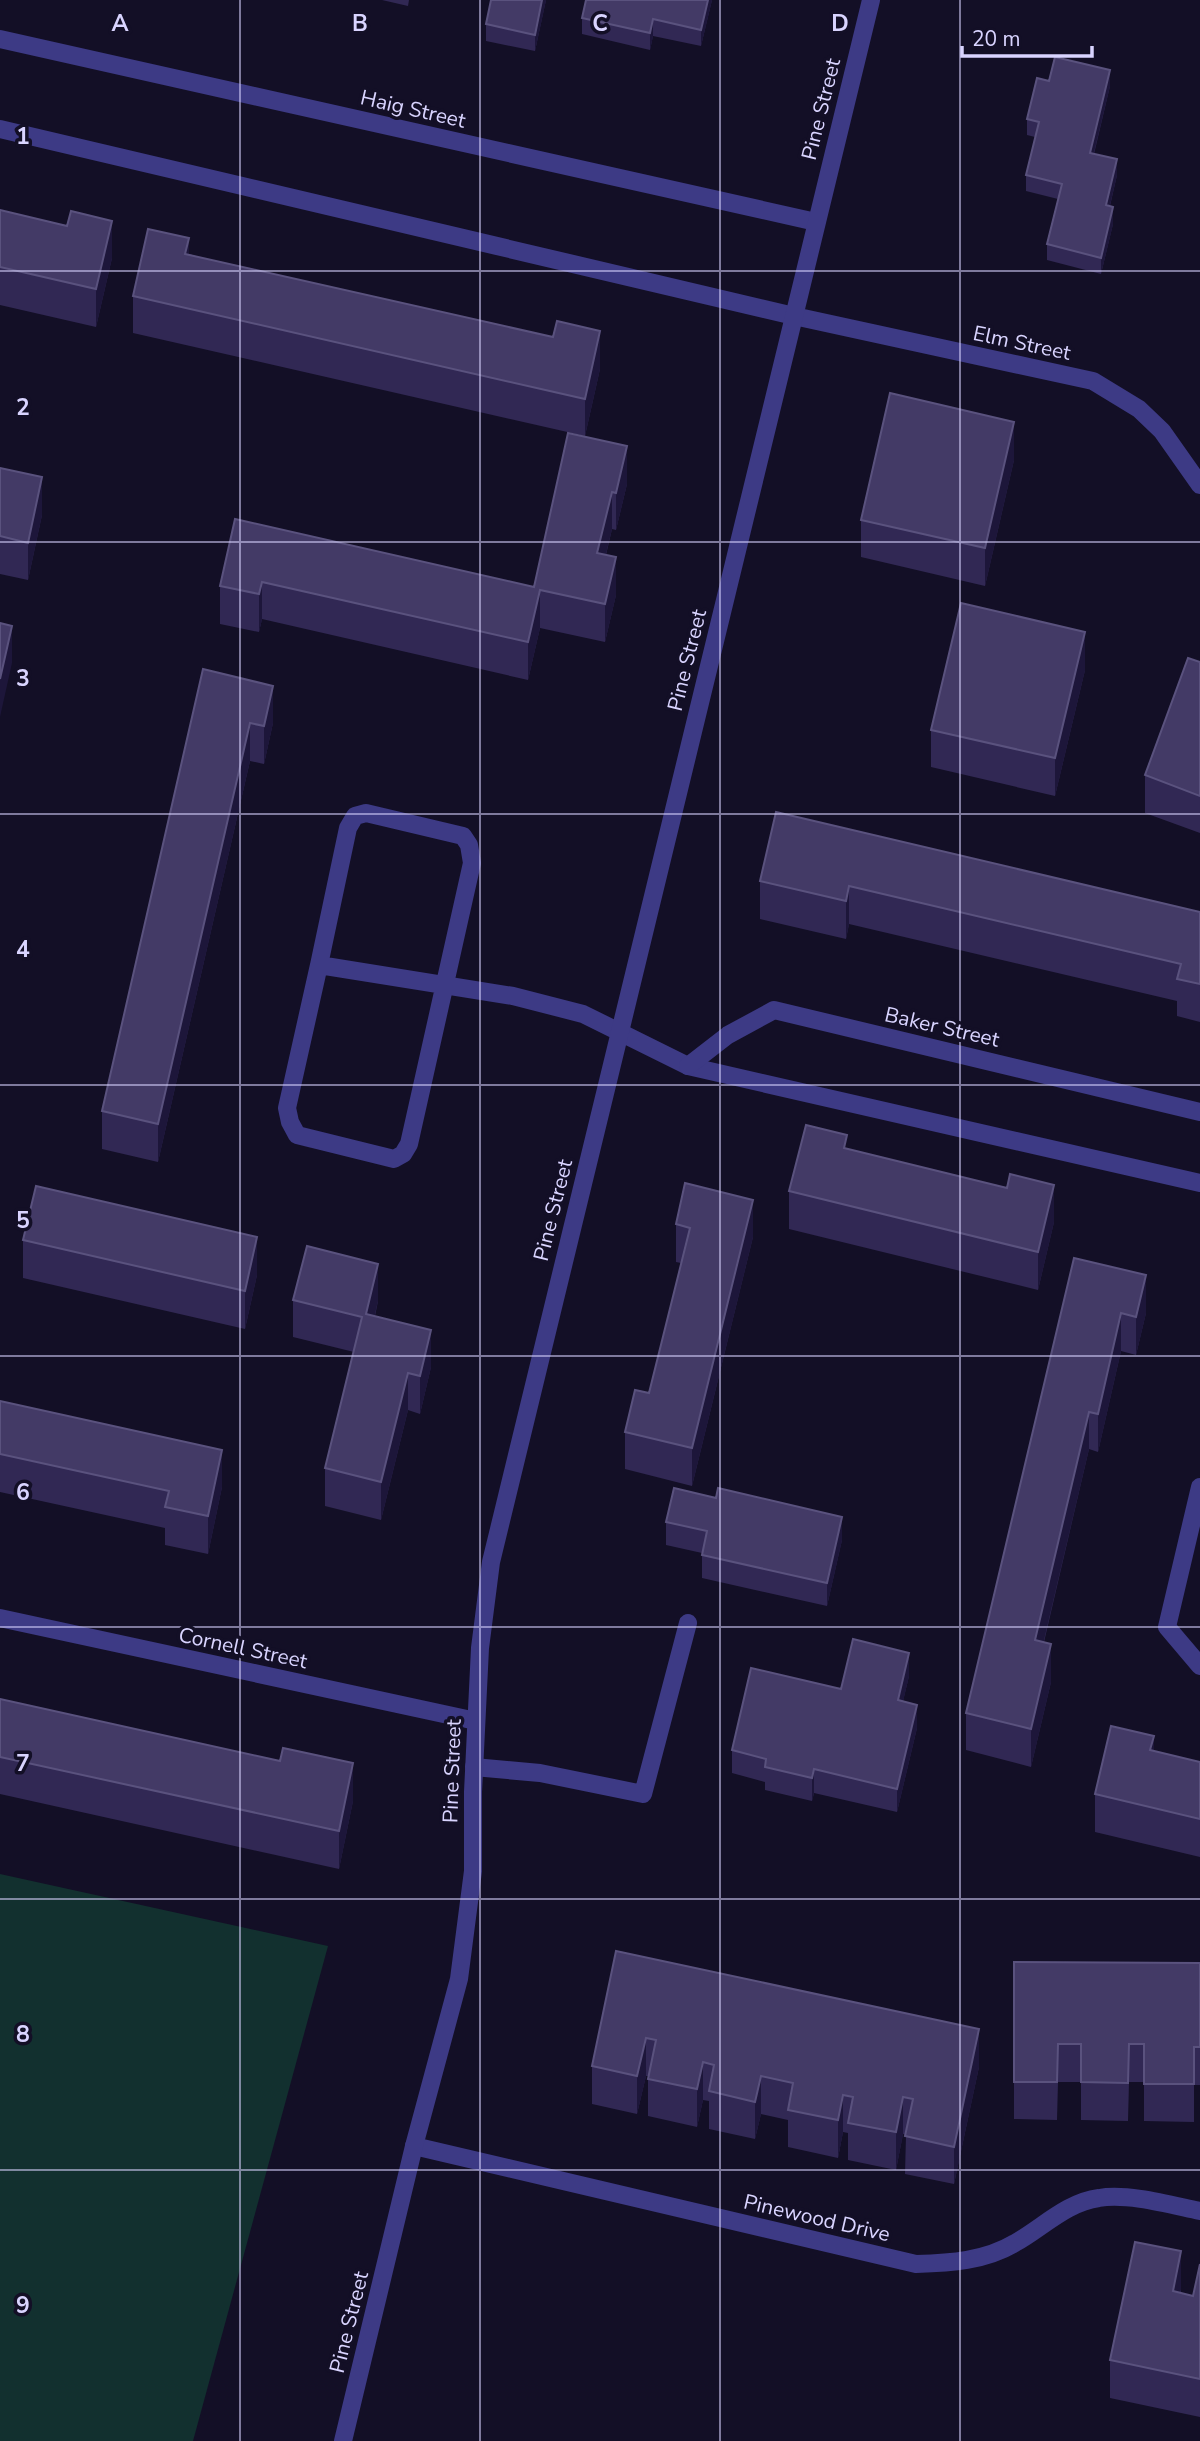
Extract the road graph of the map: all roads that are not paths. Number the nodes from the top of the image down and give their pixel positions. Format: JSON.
{"nodes":[{"id":1,"x":871,"y":0,"type":"edge"},
{"id":2,"x":0,"y":39,"type":"edge"},
{"id":3,"x":0,"y":129,"type":"edge"},
{"id":4,"x":816,"y":222,"type":"junction"},
{"id":5,"x":794,"y":316,"type":"junction"},
{"id":6,"x":1200,"y":485,"type":"edge"},
{"id":7,"x":319,"y":965,"type":"junction"},
{"id":8,"x":444,"y":983,"type":"junction"},
{"id":9,"x":619,"y":1032,"type":"junction"},
{"id":10,"x":688,"y":1066,"type":"junction"},
{"id":11,"x":1200,"y":1112,"type":"edge"},
{"id":12,"x":1200,"y":1182,"type":"edge"},
{"id":13,"x":1200,"y":1487,"type":"edge"},
{"id":14,"x":0,"y":1618,"type":"edge"},
{"id":15,"x":688,"y":1623,"type":"dead end"},
{"id":16,"x":1200,"y":1666,"type":"edge"},
{"id":17,"x":476,"y":1721,"type":"junction"},
{"id":18,"x":474,"y":1767,"type":"junction"},
{"id":19,"x":414,"y":2146,"type":"junction"},
{"id":20,"x":1200,"y":2211,"type":"edge"},
{"id":21,"x":343,"y":2441,"type":"edge"}],
"edges":[{"from":1,"to":4,"type":"street","name":"Pine Street"},
{"from":2,"to":4,"type":"street","name":"Haig Street"},
{"from":3,"to":5,"type":"street","name":"Elm Street"},
{"from":4,"to":5,"type":"street","name":"Pine Street"},
{"from":5,"to":6,"type":"street","name":"Elm Street"},
{"from":5,"to":9,"type":"street","name":"Pine Street"},
{"from":7,"to":8,"type":"street"},
{"from":7,"to":8,"type":"street"},
{"from":7,"to":8,"type":"street"},
{"from":8,"to":9,"type":"street"},
{"from":9,"to":10,"type":"street"},
{"from":9,"to":17,"type":"street","name":"Pine Street"},
{"from":10,"to":11,"type":"street","name":"Baker Street"},
{"from":10,"to":12,"type":"street"},
{"from":13,"to":16,"type":"street"},
{"from":14,"to":17,"type":"street","name":"Cornell Street"},
{"from":15,"to":18,"type":"street"},
{"from":17,"to":18,"type":"street","name":"Pine Street"},
{"from":18,"to":19,"type":"street","name":"Pine Street"},
{"from":19,"to":20,"type":"street","name":"Pinewood Drive"},
{"from":19,"to":21,"type":"street","name":"Pine Street"}]}
